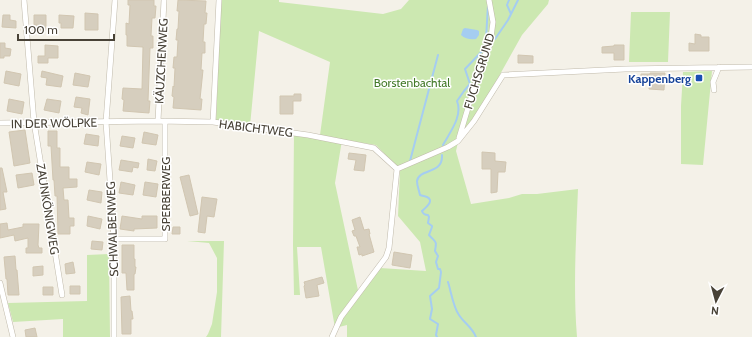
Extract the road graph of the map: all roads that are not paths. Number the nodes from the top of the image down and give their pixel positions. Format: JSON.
{"nodes":[{"id":1,"x":24,"y":0,"type":"edge"},
{"id":2,"x":115,"y":0,"type":"edge"},
{"id":3,"x":164,"y":0,"type":"edge"},
{"id":4,"x":219,"y":0,"type":"edge"},
{"id":5,"x":489,"y":0,"type":"edge"},
{"id":6,"x":752,"y":67,"type":"edge"},
{"id":7,"x":719,"y":68,"type":"junction"},
{"id":8,"x":714,"y":90,"type":"dead end"},
{"id":9,"x":158,"y":121,"type":"junction"},
{"id":10,"x":165,"y":121,"type":"junction"},
{"id":11,"x":34,"y":122,"type":"junction"},
{"id":12,"x":106,"y":122,"type":"junction"},
{"id":13,"x":212,"y":122,"type":"junction"},
{"id":14,"x":0,"y":123,"type":"edge"},
{"id":15,"x":458,"y":141,"type":"junction"},
{"id":16,"x":397,"y":169,"type":"junction"},
{"id":17,"x":114,"y":239,"type":"junction"},
{"id":18,"x":0,"y":283,"type":"edge"},
{"id":19,"x":62,"y":295,"type":"dead end"},
{"id":20,"x":13,"y":337,"type":"edge"},
{"id":21,"x":114,"y":337,"type":"edge"},
{"id":22,"x":332,"y":337,"type":"edge"}],
"edges":[{"from":1,"to":11,"type":"street","name":"ZAUNKÖNIGWEG"},
{"from":2,"to":12,"type":"street","name":"IN DER WÖLPKE"},
{"from":3,"to":9,"type":"street","name":"KÄUZCHENWEG"},
{"from":4,"to":13,"type":"street"},
{"from":5,"to":15,"type":"street","name":"FUCHSGRUND"},
{"from":6,"to":7,"type":"street"},
{"from":7,"to":8,"type":"street"},
{"from":7,"to":15,"type":"street"},
{"from":9,"to":10,"type":"street","name":"HABICHTWEG"},
{"from":9,"to":12,"type":"street","name":"HABICHTWEG"},
{"from":10,"to":13,"type":"street","name":"HABICHTWEG"},
{"from":10,"to":17,"type":"street","name":"SPERBERWEG"},
{"from":11,"to":12,"type":"street","name":"IN DER WÖLPKE"},
{"from":11,"to":14,"type":"street","name":"IN DER WÖLPKE"},
{"from":11,"to":19,"type":"street","name":"ZAUNKÖNIGWEG"},
{"from":12,"to":17,"type":"street","name":"SCHWALBENWEG"},
{"from":13,"to":16,"type":"street","name":"HABICHTWEG"},
{"from":15,"to":16,"type":"street"},
{"from":16,"to":22,"type":"street"},
{"from":17,"to":21,"type":"street","name":"SCHWALBENWEG"},
{"from":18,"to":20,"type":"street"}]}
